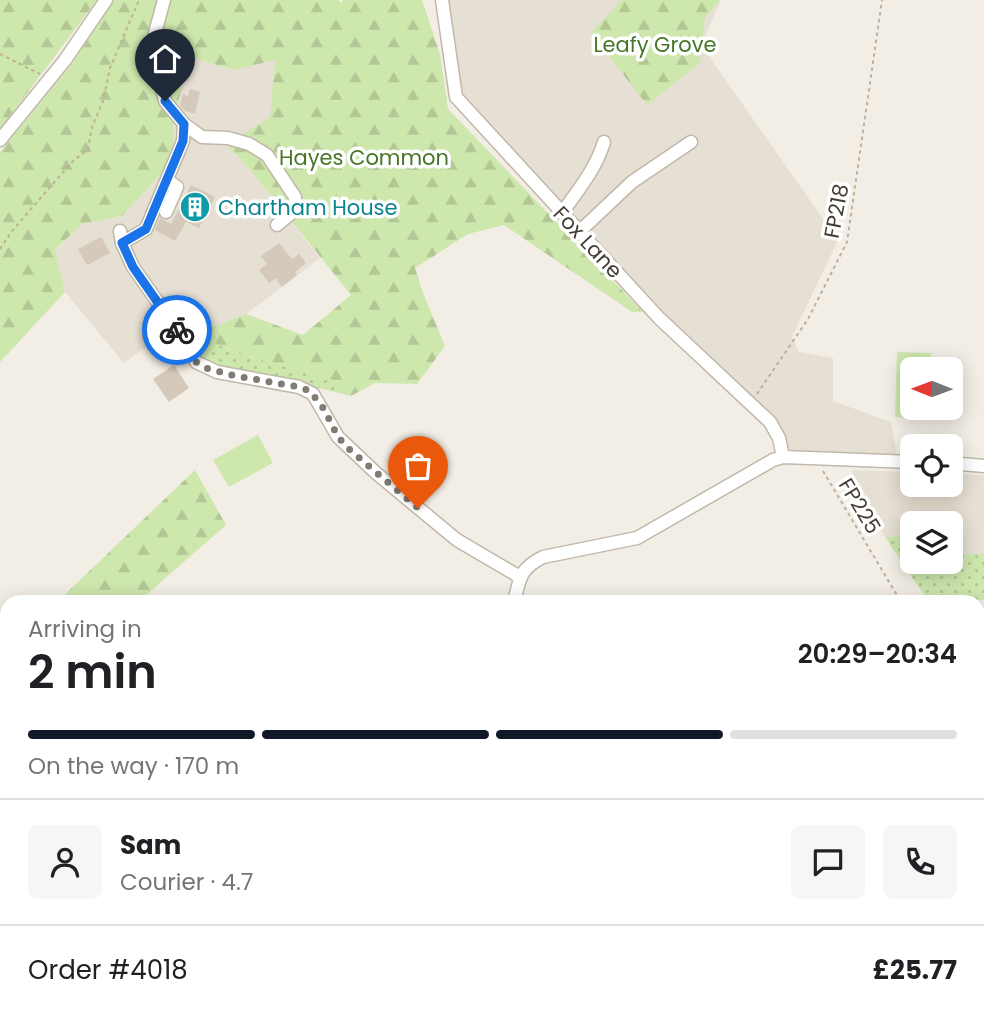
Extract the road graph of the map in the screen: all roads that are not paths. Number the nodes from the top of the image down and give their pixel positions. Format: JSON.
{"nodes":[{"id":1,"x":106,"y":0,"type":"edge"},
{"id":2,"x":164,"y":0,"type":"edge"},
{"id":3,"x":442,"y":0,"type":"edge"},
{"id":4,"x":184,"y":124,"type":"junction"},
{"id":5,"x":0,"y":140,"type":"edge"},
{"id":6,"x":604,"y":142,"type":"dead end"},
{"id":7,"x":691,"y":142,"type":"dead end"},
{"id":8,"x":167,"y":180,"type":"junction"},
{"id":9,"x":166,"y":212,"type":"dead end"},
{"id":10,"x":562,"y":213,"type":"junction"},
{"id":11,"x":277,"y":225,"type":"dead end"},
{"id":12,"x":579,"y":232,"type":"junction"},
{"id":13,"x":783,"y":457,"type":"junction"},
{"id":14,"x":900,"y":463,"type":"edge"},
{"id":15,"x":963,"y":464,"type":"edge"},
{"id":16,"x":984,"y":466,"type":"edge"},
{"id":17,"x":520,"y":577,"type":"junction"},
{"id":18,"x":516,"y":595,"type":"edge"}],
"edges":[{"from":1,"to":5,"type":"street"},
{"from":2,"to":4,"type":"street"},
{"from":3,"to":10,"type":"street","name":"Fox Lane"},
{"from":4,"to":8,"type":"street"},
{"from":4,"to":11,"type":"street"},
{"from":6,"to":10,"type":"street"},
{"from":7,"to":12,"type":"street"},
{"from":8,"to":9,"type":"street"},
{"from":8,"to":17,"type":"street"},
{"from":10,"to":12,"type":"street","name":"Fox Lane"},
{"from":12,"to":13,"type":"street","name":"Fox Lane"},
{"from":13,"to":14,"type":"street"},
{"from":13,"to":17,"type":"street"},
{"from":15,"to":16,"type":"street"},
{"from":17,"to":18,"type":"street"}]}
